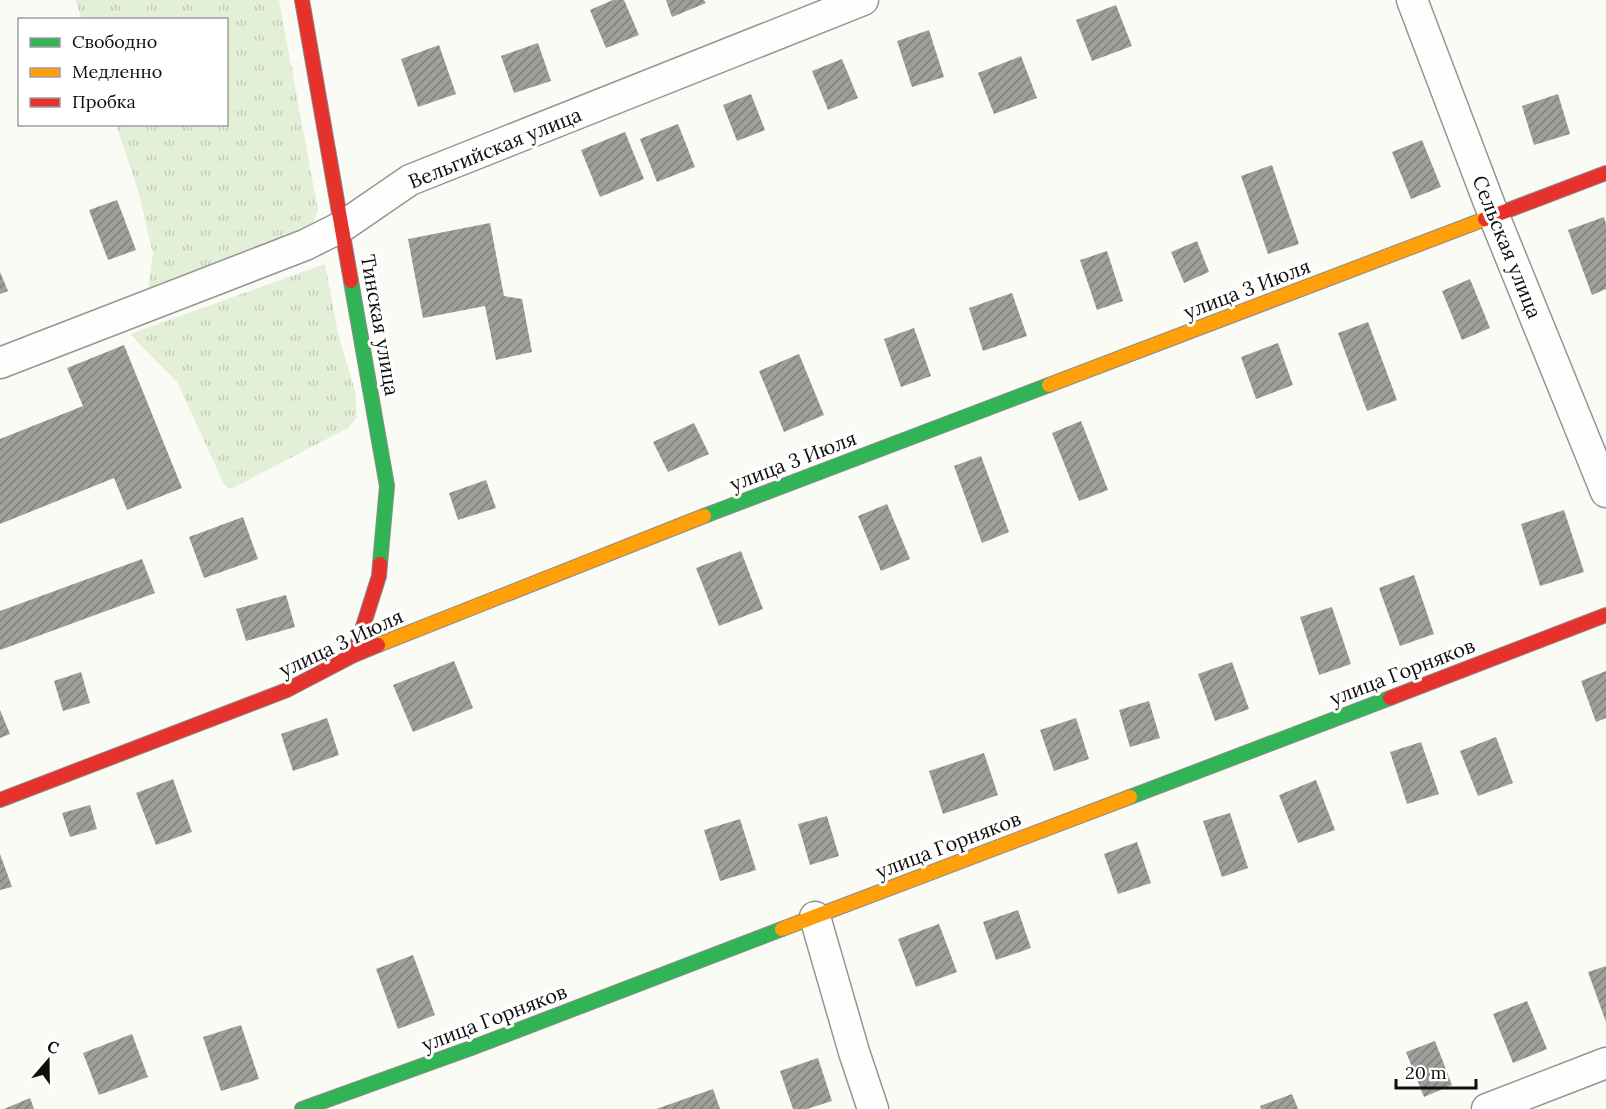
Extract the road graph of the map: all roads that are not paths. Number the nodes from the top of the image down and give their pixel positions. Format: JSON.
{"nodes":[{"id":1,"x":302,"y":0,"type":"edge"},
{"id":2,"x":863,"y":0,"type":"edge"},
{"id":3,"x":1412,"y":0,"type":"edge"},
{"id":4,"x":1606,"y":173,"type":"edge"},
{"id":5,"x":1494,"y":216,"type":"junction"},
{"id":6,"x":343,"y":226,"type":"junction"},
{"id":7,"x":0,"y":363,"type":"edge"},
{"id":8,"x":1606,"y":492,"type":"edge"},
{"id":9,"x":1606,"y":615,"type":"edge"},
{"id":10,"x":354,"y":655,"type":"junction"},
{"id":11,"x":0,"y":800,"type":"edge"},
{"id":12,"x":815,"y":917,"type":"junction"},
{"id":13,"x":1606,"y":1064,"type":"edge"},
{"id":14,"x":302,"y":1109,"type":"edge"},
{"id":15,"x":873,"y":1109,"type":"edge"},
{"id":16,"x":1487,"y":1109,"type":"edge"}],
"edges":[{"from":1,"to":6,"type":"street","name":"Тинская улица"},
{"from":2,"to":6,"type":"street","name":"Вельгийская улица"},
{"from":3,"to":5,"type":"street","name":"Сельская улица"},
{"from":4,"to":5,"type":"street","name":"улица 3 Июля"},
{"from":5,"to":8,"type":"street","name":"Сельская улица"},
{"from":5,"to":10,"type":"street","name":"улица 3 Июля"},
{"from":6,"to":7,"type":"street","name":"Вельгийская улица"},
{"from":6,"to":10,"type":"street","name":"Тинская улица"},
{"from":9,"to":12,"type":"street","name":"улица Горняков"},
{"from":10,"to":11,"type":"street","name":"улица 3 Июля"},
{"from":12,"to":14,"type":"street","name":"улица Горняков"},
{"from":12,"to":15,"type":"street"},
{"from":13,"to":16,"type":"street"}]}
